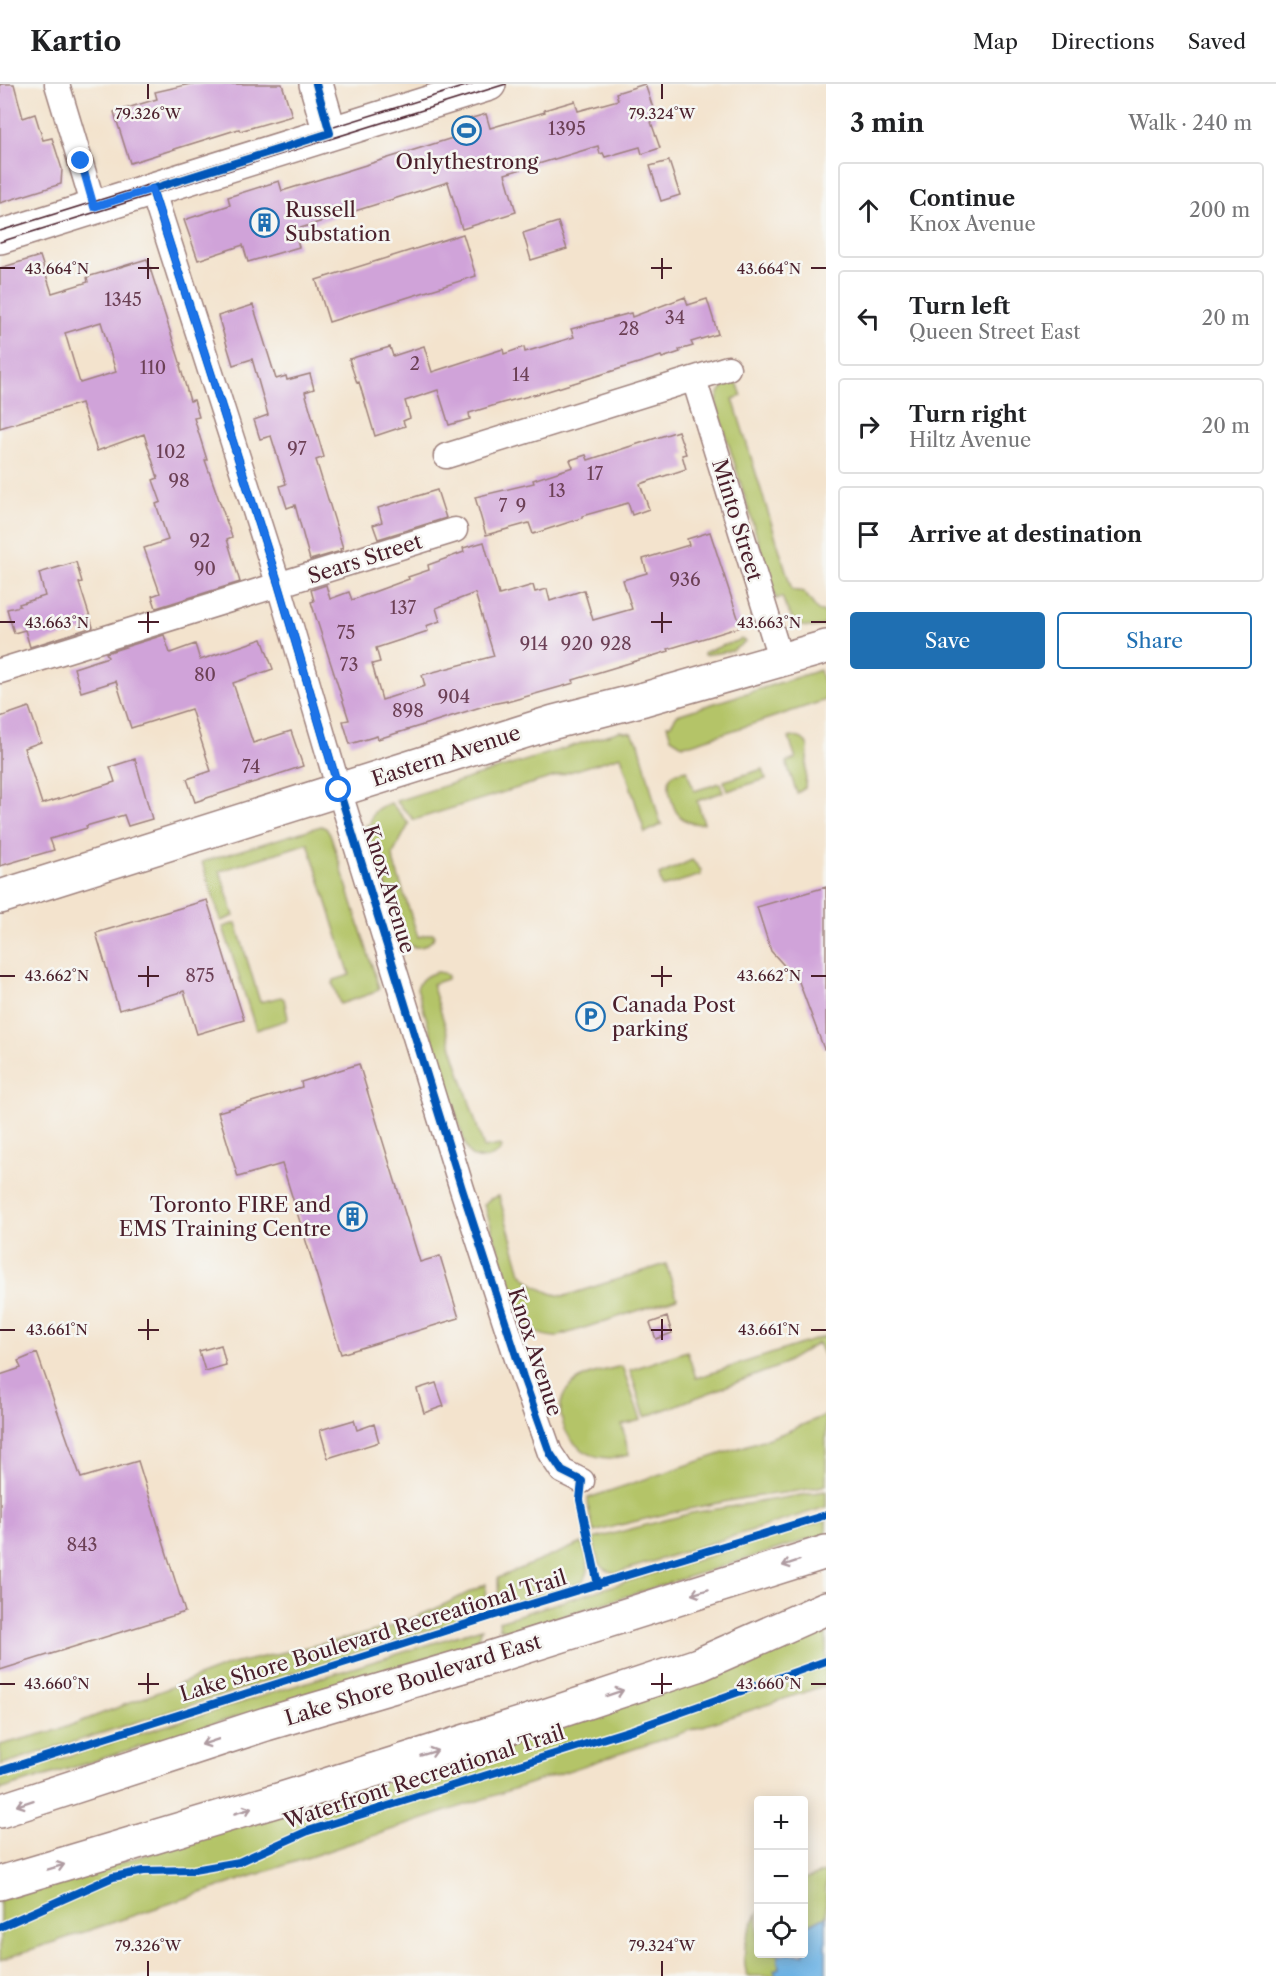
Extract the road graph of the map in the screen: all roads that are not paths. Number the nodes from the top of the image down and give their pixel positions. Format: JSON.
{"nodes":[{"id":1,"x":57,"y":84,"type":"edge"},
{"id":2,"x":316,"y":84,"type":"edge"},
{"id":3,"x":489,"y":84,"type":"edge"},
{"id":4,"x":330,"y":133,"type":"junction"},
{"id":5,"x":152,"y":189,"type":"junction"},
{"id":6,"x":94,"y":207,"type":"junction"},
{"id":7,"x":0,"y":237,"type":"edge"},
{"id":8,"x":728,"y":368,"type":"dead end"},
{"id":9,"x":694,"y":379,"type":"junction"},
{"id":10,"x":446,"y":456,"type":"dead end"},
{"id":11,"x":455,"y":530,"type":"dead end"},
{"id":12,"x":279,"y":586,"type":"junction"},
{"id":13,"x":826,"y":647,"type":"edge"},
{"id":14,"x":781,"y":661,"type":"junction"},
{"id":15,"x":0,"y":671,"type":"edge"},
{"id":16,"x":339,"y":790,"type":"junction"},
{"id":17,"x":0,"y":897,"type":"edge"},
{"id":18,"x":582,"y":1481,"type":"dead end"},
{"id":19,"x":826,"y":1552,"type":"edge"},
{"id":20,"x":826,"y":1608,"type":"edge"},
{"id":21,"x":0,"y":1811,"type":"edge"},
{"id":22,"x":0,"y":1883,"type":"edge"}],
"edges":[{"from":1,"to":6,"type":"street"},
{"from":2,"to":4,"type":"main road"},
{"from":3,"to":4,"type":"main road"},
{"from":4,"to":5,"type":"main road"},
{"from":5,"to":6,"type":"main road"},
{"from":5,"to":12,"type":"street","name":"Knox Avenue"},
{"from":6,"to":7,"type":"main road"},
{"from":8,"to":9,"type":"street"},
{"from":9,"to":10,"type":"street"},
{"from":9,"to":14,"type":"street","name":"Minto Street"},
{"from":11,"to":12,"type":"street","name":"Sears Street"},
{"from":12,"to":15,"type":"street","name":"Sears Street"},
{"from":12,"to":16,"type":"street","name":"Knox Avenue"},
{"from":13,"to":14,"type":"main road","name":"Eastern Avenue"},
{"from":14,"to":16,"type":"main road","name":"Eastern Avenue"},
{"from":16,"to":17,"type":"main road","name":"Eastern Avenue"},
{"from":16,"to":18,"type":"street","name":"Knox Avenue"},
{"from":19,"to":21,"type":"main road","name":"Lake Shore Boulevard East","one_way":true},
{"from":22,"to":20,"type":"main road","one_way":true}]}
